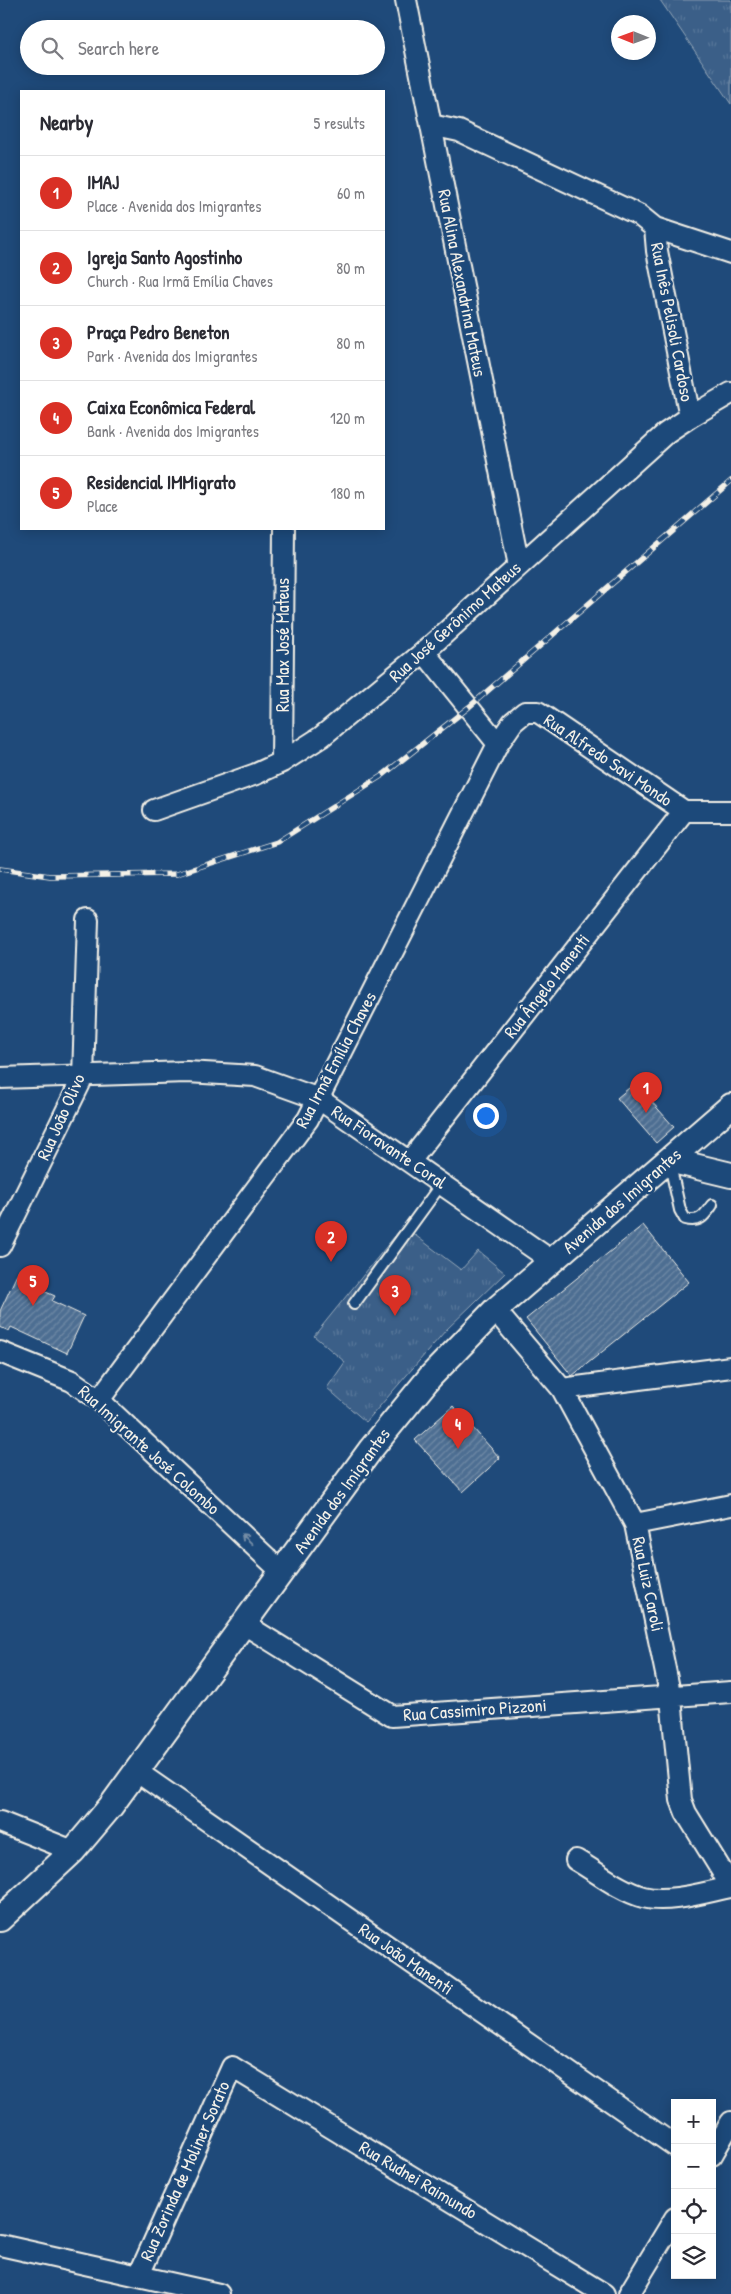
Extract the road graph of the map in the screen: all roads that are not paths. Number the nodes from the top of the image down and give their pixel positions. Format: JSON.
{"nodes":[{"id":1,"x":406,"y":0,"type":"edge"},
{"id":2,"x":431,"y":125,"type":"junction"},
{"id":3,"x":655,"y":228,"type":"junction"},
{"id":4,"x":731,"y":253,"type":"edge"},
{"id":5,"x":731,"y":393,"type":"edge"},
{"id":6,"x":690,"y":417,"type":"junction"},
{"id":7,"x":284,"y":530,"type":"edge"},
{"id":8,"x":519,"y":566,"type":"junction"},
{"id":9,"x":424,"y":652,"type":"junction"},
{"id":10,"x":498,"y":744,"type":"junction"},
{"id":11,"x":282,"y":762,"type":"junction"},
{"id":12,"x":154,"y":810,"type":"dead end"},
{"id":13,"x":684,"y":811,"type":"junction"},
{"id":14,"x":731,"y":811,"type":"edge"},
{"id":15,"x":88,"y":920,"type":"dead end"},
{"id":16,"x":83,"y":1077,"type":"junction"},
{"id":17,"x":0,"y":1078,"type":"edge"},
{"id":18,"x":318,"y":1099,"type":"junction"},
{"id":19,"x":731,"y":1106,"type":"edge"},
{"id":20,"x":669,"y":1160,"type":"junction"},
{"id":21,"x":410,"y":1161,"type":"junction"},
{"id":22,"x":731,"y":1175,"type":"edge"},
{"id":23,"x":442,"y":1183,"type":"junction"},
{"id":24,"x":712,"y":1205,"type":"dead end"},
{"id":25,"x":0,"y":1246,"type":"edge"},
{"id":26,"x":552,"y":1261,"type":"junction"},
{"id":27,"x":354,"y":1304,"type":"dead end"},
{"id":28,"x":495,"y":1310,"type":"junction"},
{"id":29,"x":0,"y":1352,"type":"edge"},
{"id":30,"x":731,"y":1367,"type":"edge"},
{"id":31,"x":562,"y":1389,"type":"junction"},
{"id":32,"x":99,"y":1400,"type":"junction"},
{"id":33,"x":731,"y":1505,"type":"edge"},
{"id":34,"x":635,"y":1524,"type":"junction"},
{"id":35,"x":282,"y":1572,"type":"junction"},
{"id":36,"x":244,"y":1624,"type":"junction"},
{"id":37,"x":731,"y":1692,"type":"edge"},
{"id":38,"x":671,"y":1698,"type":"junction"},
{"id":39,"x":136,"y":1771,"type":"junction"},
{"id":40,"x":0,"y":1822,"type":"edge"},
{"id":41,"x":73,"y":1851,"type":"junction"},
{"id":42,"x":576,"y":1860,"type":"dead end"},
{"id":43,"x":731,"y":1887,"type":"edge"},
{"id":44,"x":0,"y":1919,"type":"edge"},
{"id":45,"x":232,"y":2067,"type":"joint"},
{"id":46,"x":731,"y":2122,"type":"edge"},
{"id":47,"x":672,"y":2144,"type":"edge"},
{"id":48,"x":716,"y":2147,"type":"edge"},
{"id":49,"x":671,"y":2225,"type":"edge"},
{"id":50,"x":0,"y":2245,"type":"edge"},
{"id":51,"x":139,"y":2275,"type":"junction"},
{"id":52,"x":219,"y":2294,"type":"edge"},
{"id":53,"x":604,"y":2294,"type":"edge"},
{"id":54,"x":629,"y":2294,"type":"edge"}],
"edges":[{"from":1,"to":2,"type":"street","name":"Rua Alina Alexandrina Mateus"},
{"from":2,"to":3,"type":"street"},
{"from":2,"to":8,"type":"street","name":"Rua Alina Alexandrina Mateus"},
{"from":3,"to":4,"type":"street"},
{"from":3,"to":6,"type":"street","name":"Rua Inês Pelisoli Cardoso"},
{"from":5,"to":6,"type":"street","name":"Rua José Gerônimo Mateus"},
{"from":6,"to":8,"type":"street","name":"Rua José Gerônimo Mateus"},
{"from":7,"to":11,"type":"street","name":"Rua Max José Mateus"},
{"from":8,"to":9,"type":"street","name":"Rua José Gerônimo Mateus"},
{"from":9,"to":10,"type":"street"},
{"from":9,"to":11,"type":"street","name":"Rua José Gerônimo Mateus"},
{"from":10,"to":13,"type":"street","name":"Rua Alfredo Savi Mondo"},
{"from":10,"to":18,"type":"street","name":"Rua Irmã Emília Chaves"},
{"from":11,"to":12,"type":"street","name":"Rua José Gerônimo Mateus"},
{"from":13,"to":14,"type":"street","name":"Rua Alfredo Savi Mondo"},
{"from":13,"to":21,"type":"street","name":"Rua Ângelo Manenti"},
{"from":15,"to":16,"type":"street","name":"Rua João Olivo"},
{"from":16,"to":17,"type":"street","name":"Rua Fioravante Coral"},
{"from":16,"to":18,"type":"street","name":"Rua Fioravante Coral"},
{"from":16,"to":25,"type":"street","name":"Rua João Olivo"},
{"from":18,"to":21,"type":"street","name":"Rua Fioravante Coral"},
{"from":18,"to":32,"type":"street","name":"Rua Irmã Emília Chaves"},
{"from":19,"to":20,"type":"street","name":"Avenida dos Imigrantes"},
{"from":20,"to":22,"type":"street"},
{"from":20,"to":24,"type":"lane"},
{"from":20,"to":26,"type":"street","name":"Avenida dos Imigrantes"},
{"from":21,"to":23,"type":"street","name":"Rua Fioravante Coral"},
{"from":23,"to":26,"type":"street","name":"Rua Fioravante Coral"},
{"from":23,"to":27,"type":"lane"},
{"from":26,"to":28,"type":"street","name":"Avenida dos Imigrantes"},
{"from":28,"to":31,"type":"street","name":"Rua Luiz Caroli"},
{"from":28,"to":35,"type":"street","name":"Avenida dos Imigrantes"},
{"from":29,"to":32,"type":"street","name":"Rua Imigrante José Colombo"},
{"from":30,"to":31,"type":"street"},
{"from":31,"to":34,"type":"street","name":"Rua Luiz Caroli"},
{"from":35,"to":32,"type":"street","name":"Rua Imigrante José Colombo","one_way":true},
{"from":33,"to":34,"type":"street"},
{"from":34,"to":38,"type":"street","name":"Rua Luiz Caroli"},
{"from":35,"to":36,"type":"street","name":"Avenida dos Imigrantes"},
{"from":36,"to":38,"type":"street","name":"Rua Cassimiro Pizzoni"},
{"from":36,"to":39,"type":"street","name":"Avenida dos Imigrantes"},
{"from":37,"to":38,"type":"street","name":"Rua Cassimiro Pizzoni"},
{"from":38,"to":43,"type":"street","name":"Rua Luiz Caroli"},
{"from":39,"to":41,"type":"street","name":"Avenida dos Imigrantes"},
{"from":39,"to":47,"type":"street","name":"Rua João Manenti"},
{"from":40,"to":41,"type":"street"},
{"from":41,"to":44,"type":"street","name":"Avenida dos Imigrantes"},
{"from":42,"to":43,"type":"street"},
{"from":45,"to":51,"type":"street","name":"Rua Zorinda de Moliner Sorato"},
{"from":45,"to":53,"type":"street","name":"Rua Rudnei Raimundo"},
{"from":46,"to":48,"type":"street"},
{"from":49,"to":54,"type":"street"},
{"from":50,"to":51,"type":"street"},
{"from":51,"to":52,"type":"street"}]}
